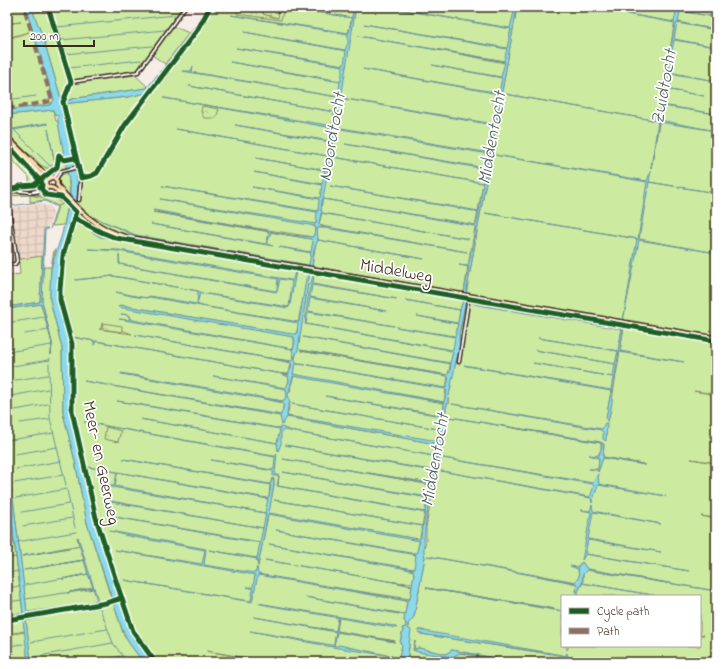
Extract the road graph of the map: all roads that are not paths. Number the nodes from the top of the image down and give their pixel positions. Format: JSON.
{"nodes":[{"id":1,"x":48,"y":7,"type":"edge"},
{"id":2,"x":185,"y":7,"type":"edge"},
{"id":3,"x":210,"y":7,"type":"edge"},
{"id":4,"x":71,"y":82,"type":"junction"},
{"id":5,"x":7,"y":139,"type":"edge"},
{"id":6,"x":77,"y":168,"type":"junction"},
{"id":7,"x":54,"y":178,"type":"junction"},
{"id":8,"x":81,"y":178,"type":"junction"},
{"id":9,"x":48,"y":179,"type":"junction"},
{"id":10,"x":7,"y":182,"type":"edge"},
{"id":11,"x":56,"y":185,"type":"junction"},
{"id":12,"x":47,"y":186,"type":"junction"},
{"id":13,"x":53,"y":188,"type":"junction"},
{"id":14,"x":8,"y":190,"type":"edge"},
{"id":15,"x":42,"y":190,"type":"junction"},
{"id":16,"x":64,"y":194,"type":"junction"},
{"id":17,"x":7,"y":196,"type":"edge"},
{"id":18,"x":79,"y":200,"type":"dead end"},
{"id":19,"x":69,"y":201,"type":"junction"},
{"id":20,"x":74,"y":207,"type":"junction"},
{"id":21,"x":7,"y":265,"type":"edge"},
{"id":22,"x":469,"y":296,"type":"junction"},
{"id":23,"x":716,"y":338,"type":"edge"},
{"id":24,"x":459,"y":362,"type":"dead end"},
{"id":25,"x":89,"y":483,"type":"dead end"}],
"edges":[{"from":1,"to":4,"type":"street"},
{"from":2,"to":4,"type":"street"},
{"from":3,"to":8,"type":"street"},
{"from":4,"to":6,"type":"street"},
{"from":5,"to":9,"type":"main road"},
{"from":6,"to":7,"type":"street"},
{"from":6,"to":8,"type":"street"},
{"from":7,"to":9,"type":"main road"},
{"from":7,"to":11,"type":"main road"},
{"from":8,"to":18,"type":"street"},
{"from":9,"to":12,"type":"main road"},
{"from":10,"to":14,"type":"street"},
{"from":11,"to":13,"type":"main road"},
{"from":11,"to":16,"type":"main road","name":"Middelweg"},
{"from":12,"to":13,"type":"main road"},
{"from":12,"to":15,"type":"street"},
{"from":13,"to":16,"type":"main road","name":"Middelweg"},
{"from":14,"to":15,"type":"street"},
{"from":15,"to":19,"type":"street"},
{"from":16,"to":19,"type":"main road","name":"Middelweg"},
{"from":17,"to":21,"type":"street"},
{"from":19,"to":20,"type":"main road","name":"Middelweg"},
{"from":20,"to":22,"type":"main road","name":"Middelweg"},
{"from":20,"to":25,"type":"street","name":"Meer- en Geerweg"},
{"from":22,"to":23,"type":"main road","name":"Middelweg"},
{"from":22,"to":24,"type":"street"}]}
